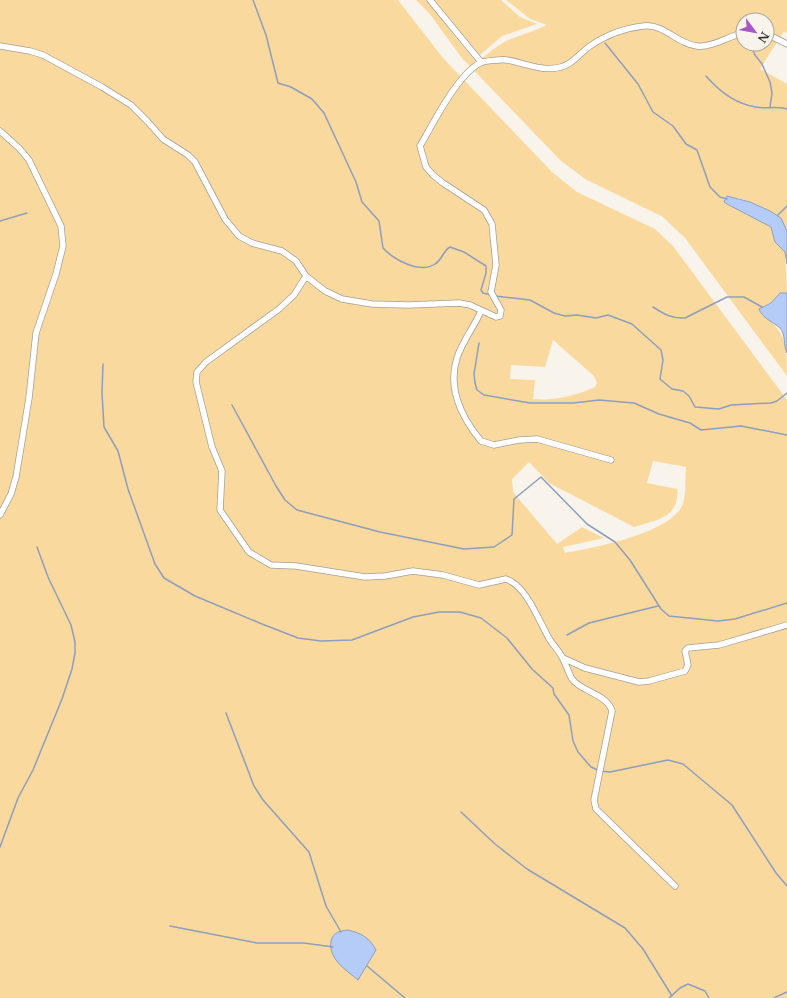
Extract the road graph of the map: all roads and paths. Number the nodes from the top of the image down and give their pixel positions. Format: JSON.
{"nodes":[{"id":1,"x":430,"y":0,"type":"edge"},
{"id":2,"x":735,"y":36,"type":"edge"},
{"id":3,"x":775,"y":38,"type":"edge"},
{"id":4,"x":787,"y":44,"type":"edge"},
{"id":5,"x":0,"y":46,"type":"edge"},
{"id":6,"x":481,"y":62,"type":"junction"},
{"id":7,"x":0,"y":132,"type":"edge"},
{"id":8,"x":306,"y":276,"type":"junction"},
{"id":9,"x":481,"y":311,"type":"junction"},
{"id":10,"x":611,"y":460,"type":"dead end"},
{"id":11,"x":0,"y":515,"type":"edge"},
{"id":12,"x":787,"y":625,"type":"edge"},
{"id":13,"x":563,"y":658,"type":"junction"},
{"id":14,"x":675,"y":886,"type":"dead end"}],
"edges":[{"from":1,"to":6,"type":"street"},
{"from":2,"to":6,"type":"street"},
{"from":3,"to":4,"type":"street"},
{"from":5,"to":8,"type":"street"},
{"from":6,"to":9,"type":"street"},
{"from":7,"to":11,"type":"street"},
{"from":8,"to":9,"type":"street"},
{"from":8,"to":13,"type":"street"},
{"from":9,"to":10,"type":"street"},
{"from":12,"to":13,"type":"street"},
{"from":13,"to":14,"type":"street"}]}
